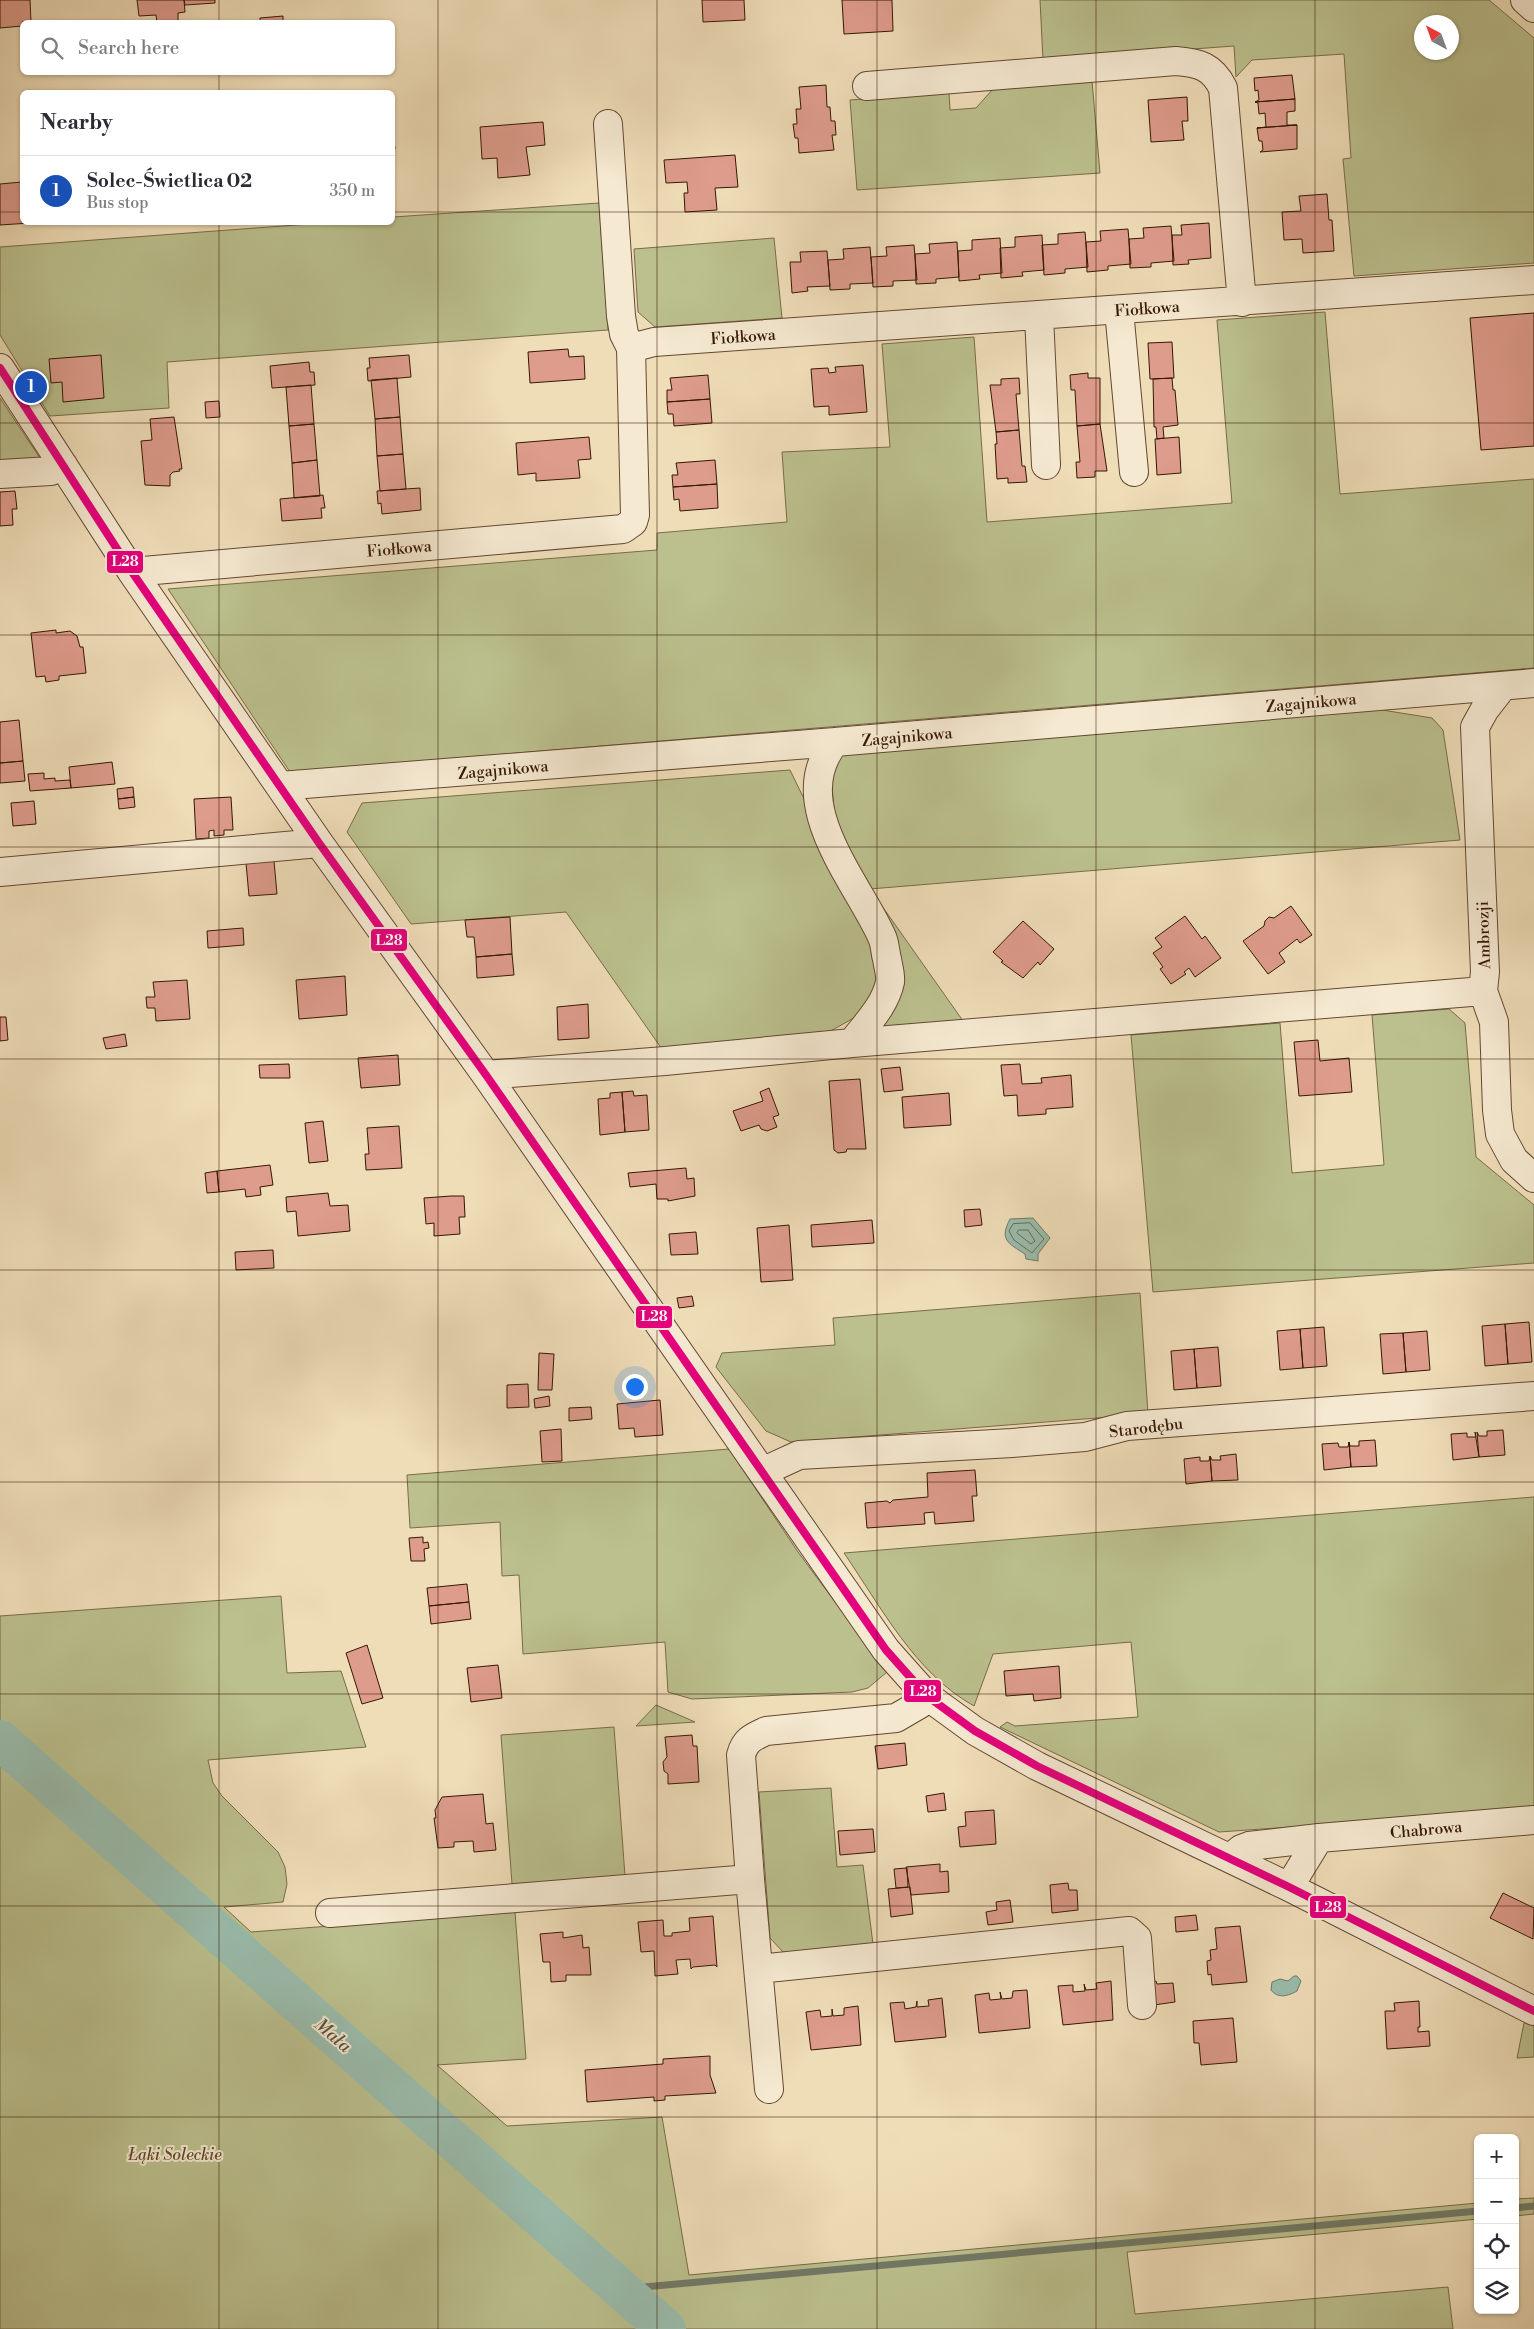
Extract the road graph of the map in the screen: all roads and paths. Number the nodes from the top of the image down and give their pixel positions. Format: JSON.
{"nodes":[{"id":1,"x":1525,"y":0,"type":"edge"},
{"id":2,"x":1534,"y":8,"type":"edge"},
{"id":3,"x":867,"y":86,"type":"dead end"},
{"id":4,"x":608,"y":124,"type":"dead end"},
{"id":5,"x":1534,"y":280,"type":"edge"},
{"id":6,"x":1242,"y":302,"type":"junction"},
{"id":7,"x":1119,"y":310,"type":"junction"},
{"id":8,"x":1039,"y":316,"type":"junction"},
{"id":9,"x":631,"y":348,"type":"junction"},
{"id":10,"x":0,"y":368,"type":"edge"},
{"id":11,"x":63,"y":465,"type":"junction"},
{"id":12,"x":1046,"y":465,"type":"dead end"},
{"id":13,"x":1134,"y":472,"type":"dead end"},
{"id":14,"x":0,"y":474,"type":"edge"},
{"id":15,"x":132,"y":572,"type":"junction"},
{"id":16,"x":1534,"y":683,"type":"edge"},
{"id":17,"x":1503,"y":686,"type":"junction"},
{"id":18,"x":834,"y":742,"type":"junction"},
{"id":19,"x":280,"y":786,"type":"junction"},
{"id":20,"x":319,"y":843,"type":"junction"},
{"id":21,"x":0,"y":872,"type":"edge"},
{"id":22,"x":1482,"y":991,"type":"junction"},
{"id":23,"x":852,"y":1043,"type":"junction"},
{"id":24,"x":486,"y":1075,"type":"junction"},
{"id":25,"x":1534,"y":1178,"type":"edge"},
{"id":26,"x":1534,"y":1396,"type":"edge"},
{"id":27,"x":762,"y":1472,"type":"junction"},
{"id":28,"x":927,"y":1696,"type":"junction"},
{"id":29,"x":1534,"y":1820,"type":"edge"},
{"id":30,"x":1319,"y":1838,"type":"junction"},
{"id":31,"x":1230,"y":1858,"type":"junction"},
{"id":32,"x":750,"y":1879,"type":"junction"},
{"id":33,"x":1289,"y":1887,"type":"junction"},
{"id":34,"x":330,"y":1913,"type":"dead end"},
{"id":35,"x":759,"y":1969,"type":"junction"},
{"id":36,"x":1142,"y":2005,"type":"dead end"},
{"id":37,"x":1534,"y":2011,"type":"edge"},
{"id":38,"x":770,"y":2089,"type":"dead end"}],
"edges":[{"from":1,"to":2,"type":"street"},
{"from":3,"to":6,"type":"street"},
{"from":4,"to":9,"type":"street"},
{"from":5,"to":6,"type":"street","name":"Fiołkowa"},
{"from":6,"to":7,"type":"street","name":"Fiołkowa"},
{"from":7,"to":8,"type":"street","name":"Fiołkowa"},
{"from":7,"to":13,"type":"street"},
{"from":8,"to":9,"type":"street","name":"Fiołkowa"},
{"from":8,"to":12,"type":"street"},
{"from":9,"to":15,"type":"street","name":"Fiołkowa"},
{"from":10,"to":11,"type":"street"},
{"from":11,"to":14,"type":"street"},
{"from":11,"to":15,"type":"street"},
{"from":15,"to":19,"type":"street"},
{"from":16,"to":17,"type":"street","name":"Zagajnikowa"},
{"from":17,"to":18,"type":"street","name":"Zagajnikowa"},
{"from":17,"to":22,"type":"street","name":"Ambrozji"},
{"from":18,"to":19,"type":"street","name":"Zagajnikowa"},
{"from":18,"to":23,"type":"street"},
{"from":19,"to":20,"type":"street"},
{"from":20,"to":21,"type":"street"},
{"from":20,"to":24,"type":"street"},
{"from":22,"to":23,"type":"street"},
{"from":22,"to":25,"type":"street","name":"Ambrozji"},
{"from":23,"to":24,"type":"street"},
{"from":24,"to":27,"type":"street"},
{"from":26,"to":27,"type":"street","name":"Starodębu"},
{"from":27,"to":28,"type":"street"},
{"from":28,"to":31,"type":"street"},
{"from":28,"to":32,"type":"street"},
{"from":29,"to":30,"type":"street","name":"Chabrowa"},
{"from":30,"to":31,"type":"street","name":"Chabrowa"},
{"from":30,"to":33,"type":"street"},
{"from":31,"to":33,"type":"street"},
{"from":32,"to":34,"type":"street"},
{"from":32,"to":35,"type":"street"},
{"from":33,"to":37,"type":"street"},
{"from":35,"to":36,"type":"street"},
{"from":35,"to":38,"type":"street"}]}
